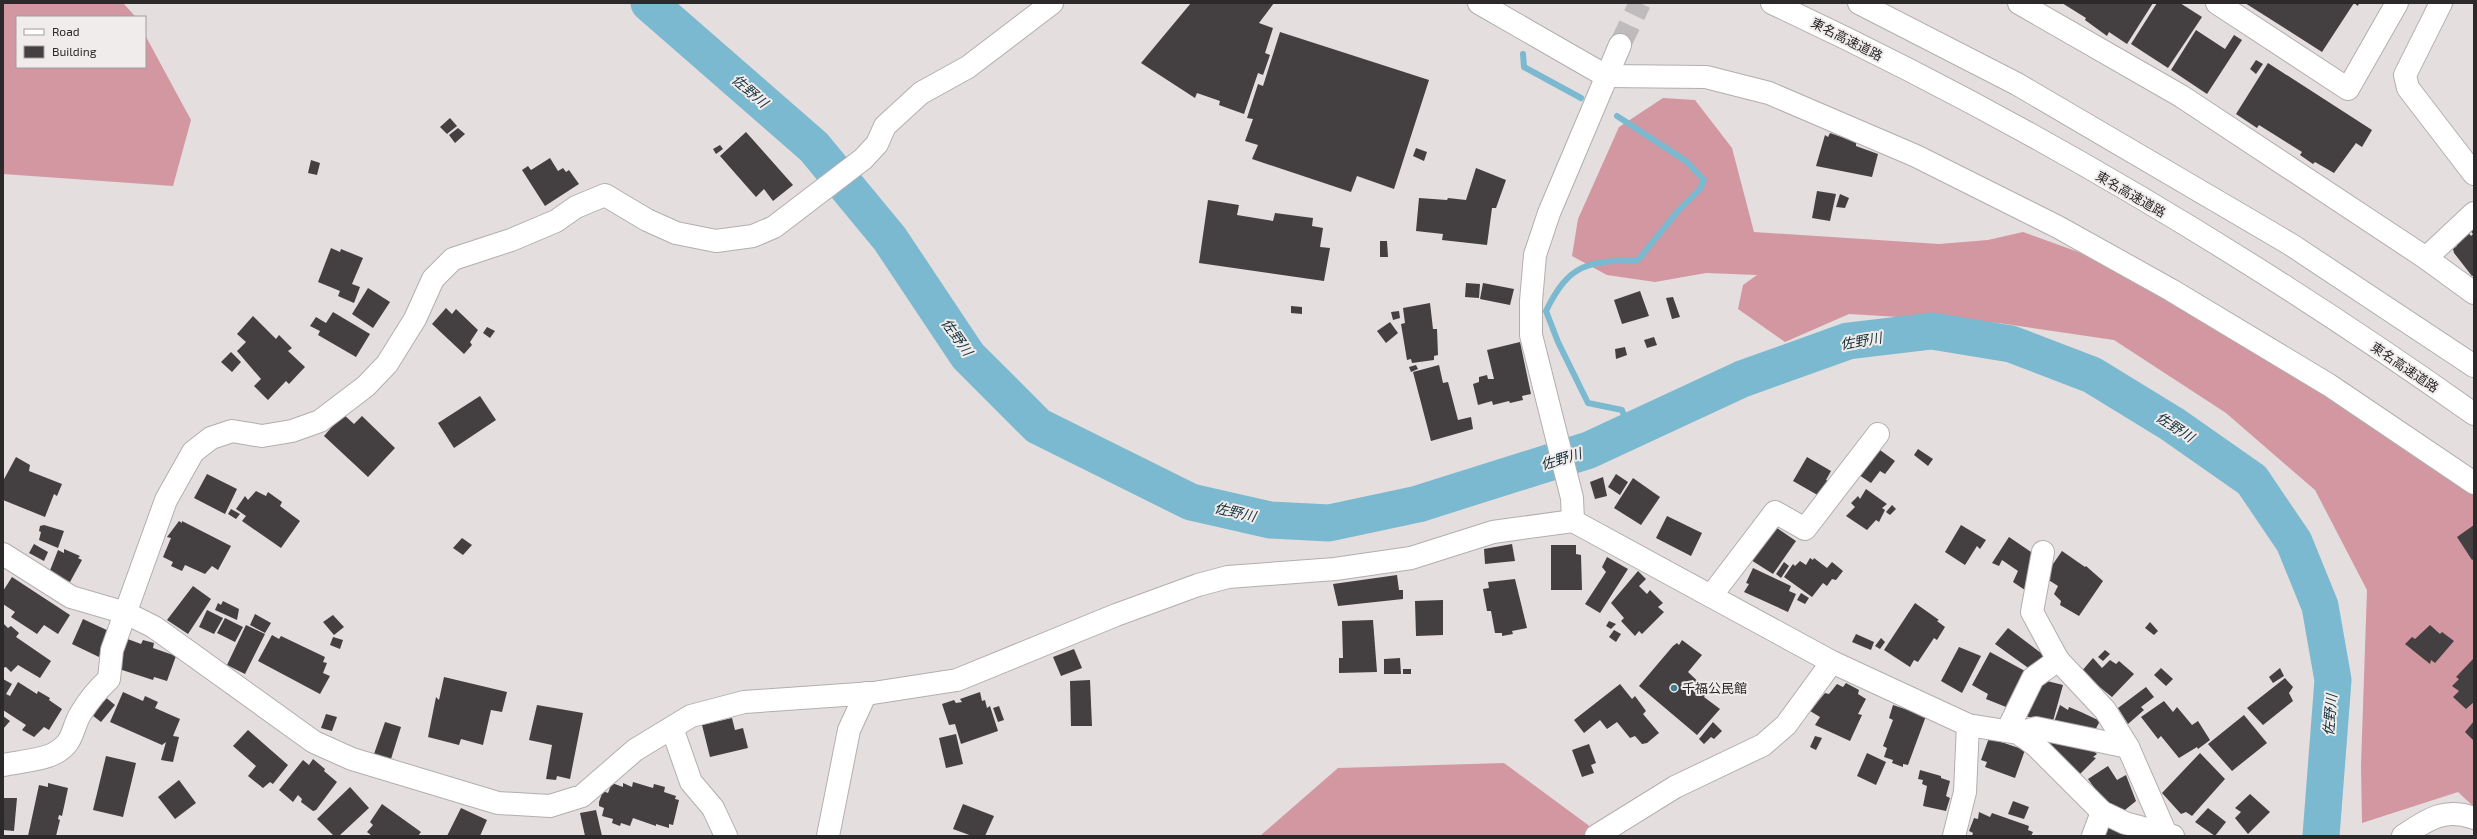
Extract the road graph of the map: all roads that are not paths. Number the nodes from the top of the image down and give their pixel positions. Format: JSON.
{"nodes":[{"id":1,"x":1052,"y":3,"type":"edge"},
{"id":2,"x":1479,"y":3,"type":"edge"},
{"id":3,"x":1772,"y":3,"type":"edge"},
{"id":4,"x":1859,"y":3,"type":"edge"},
{"id":5,"x":2019,"y":3,"type":"edge"},
{"id":6,"x":2217,"y":3,"type":"edge"},
{"id":7,"x":2397,"y":3,"type":"edge"},
{"id":8,"x":2441,"y":3,"type":"edge"},
{"id":9,"x":1620,"y":45,"type":"tunnel mouth"},
{"id":10,"x":1606,"y":76,"type":"junction"},
{"id":11,"x":2474,"y":174,"type":"edge"},
{"id":12,"x":2474,"y":212,"type":"edge"},
{"id":13,"x":2426,"y":258,"type":"junction"},
{"id":14,"x":2474,"y":294,"type":"edge"},
{"id":15,"x":2474,"y":366,"type":"edge"},
{"id":16,"x":2474,"y":414,"type":"edge"},
{"id":17,"x":1878,"y":434,"type":"dead end"},
{"id":18,"x":2474,"y":483,"type":"edge"},
{"id":19,"x":1573,"y":521,"type":"junction"},
{"id":20,"x":2043,"y":552,"type":"dead end"},
{"id":21,"x":3,"y":554,"type":"edge"},
{"id":22,"x":1711,"y":596,"type":"junction"},
{"id":23,"x":126,"y":613,"type":"junction"},
{"id":24,"x":2058,"y":660,"type":"junction"},
{"id":25,"x":1832,"y":662,"type":"junction"},
{"id":26,"x":866,"y":693,"type":"junction"},
{"id":27,"x":1968,"y":725,"type":"junction"},
{"id":28,"x":672,"y":728,"type":"junction"},
{"id":29,"x":2013,"y":732,"type":"junction"},
{"id":30,"x":2128,"y":747,"type":"junction"},
{"id":31,"x":3,"y":765,"type":"edge"},
{"id":32,"x":2102,"y":812,"type":"junction"},
{"id":33,"x":2474,"y":818,"type":"edge"},
{"id":34,"x":2170,"y":835,"type":"edge"},
{"id":35,"x":726,"y":836,"type":"edge"},
{"id":36,"x":828,"y":836,"type":"edge"},
{"id":37,"x":1596,"y":836,"type":"edge"},
{"id":38,"x":1954,"y":836,"type":"edge"},
{"id":39,"x":2093,"y":836,"type":"edge"},
{"id":40,"x":2403,"y":836,"type":"edge"}],
"edges":[{"from":1,"to":23,"type":"main road"},
{"from":2,"to":10,"type":"main road"},
{"from":3,"to":16,"type":"main road","name":"東名高速道路"},
{"from":4,"to":15,"type":"main road"},
{"from":5,"to":13,"type":"main road"},
{"from":6,"to":7,"type":"main road"},
{"from":8,"to":11,"type":"main road"},
{"from":9,"to":10,"type":"main road"},
{"from":10,"to":18,"type":"main road"},
{"from":10,"to":19,"type":"main road"},
{"from":12,"to":13,"type":"main road"},
{"from":13,"to":14,"type":"main road"},
{"from":17,"to":22,"type":"main road"},
{"from":19,"to":22,"type":"main road"},
{"from":19,"to":26,"type":"main road"},
{"from":20,"to":24,"type":"main road"},
{"from":21,"to":23,"type":"main road"},
{"from":22,"to":25,"type":"main road"},
{"from":23,"to":28,"type":"main road"},
{"from":23,"to":31,"type":"main road"},
{"from":24,"to":29,"type":"main road"},
{"from":24,"to":30,"type":"main road"},
{"from":25,"to":27,"type":"main road"},
{"from":25,"to":37,"type":"main road"},
{"from":26,"to":28,"type":"main road"},
{"from":26,"to":36,"type":"main road"},
{"from":27,"to":29,"type":"main road"},
{"from":27,"to":38,"type":"main road"},
{"from":28,"to":35,"type":"main road"},
{"from":29,"to":30,"type":"main road"},
{"from":29,"to":32,"type":"main road"},
{"from":30,"to":34,"type":"main road"},
{"from":32,"to":34,"type":"main road"},
{"from":32,"to":39,"type":"main road"},
{"from":33,"to":40,"type":"main road"}]}
